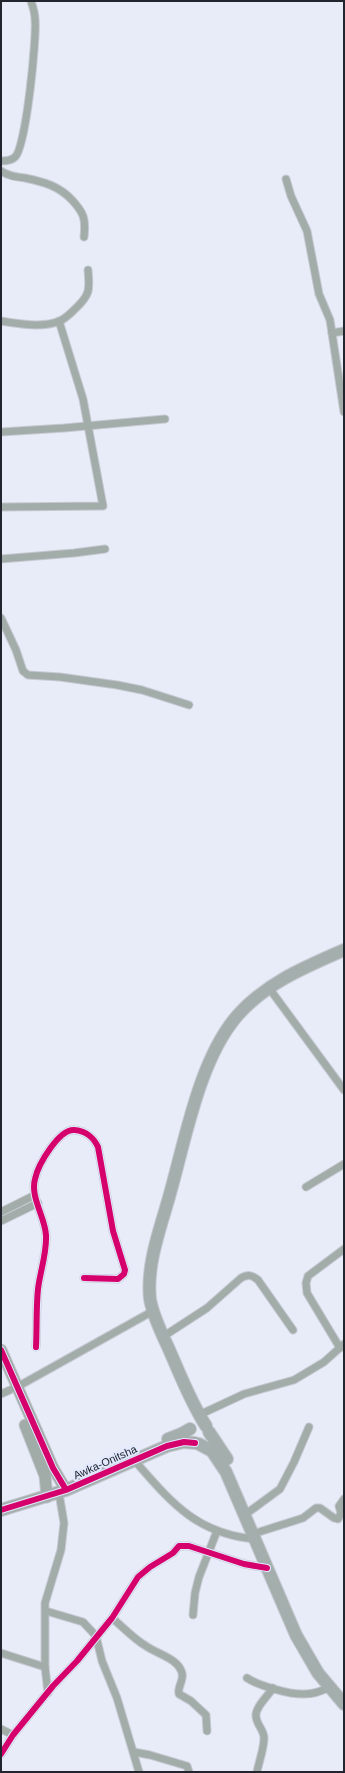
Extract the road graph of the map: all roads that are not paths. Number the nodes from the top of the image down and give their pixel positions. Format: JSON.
{"nodes":[{"id":1,"x":31,"y":1,"type":"edge"},
{"id":2,"x":1,"y":161,"type":"edge"},
{"id":3,"x":1,"y":171,"type":"edge"},
{"id":4,"x":286,"y":179,"type":"dead end"},
{"id":5,"x":84,"y":237,"type":"dead end"},
{"id":6,"x":88,"y":270,"type":"dead end"},
{"id":7,"x":1,"y":321,"type":"edge"},
{"id":8,"x":59,"y":321,"type":"junction"},
{"id":9,"x":344,"y":331,"type":"edge"},
{"id":10,"x":332,"y":333,"type":"junction"},
{"id":11,"x":343,"y":394,"type":"edge"},
{"id":12,"x":344,"y":412,"type":"edge"},
{"id":13,"x":165,"y":419,"type":"dead end"},
{"id":14,"x":89,"y":426,"type":"junction"},
{"id":15,"x":1,"y":432,"type":"edge"},
{"id":16,"x":1,"y":507,"type":"edge"},
{"id":17,"x":105,"y":549,"type":"dead end"},
{"id":18,"x":1,"y":559,"type":"edge"},
{"id":19,"x":1,"y":618,"type":"edge"},
{"id":20,"x":189,"y":705,"type":"dead end"},
{"id":21,"x":344,"y":950,"type":"edge"},
{"id":22,"x":268,"y":988,"type":"junction"},
{"id":23,"x":344,"y":1090,"type":"edge"},
{"id":24,"x":344,"y":1164,"type":"edge"},
{"id":25,"x":306,"y":1187,"type":"dead end"},
{"id":26,"x":35,"y":1195,"type":"junction"},
{"id":27,"x":38,"y":1203,"type":"junction"},
{"id":28,"x":1,"y":1212,"type":"edge"},
{"id":29,"x":1,"y":1221,"type":"edge"},
{"id":30,"x":344,"y":1249,"type":"edge"},
{"id":31,"x":84,"y":1278,"type":"dead end"},
{"id":32,"x":153,"y":1311,"type":"junction"},
{"id":33,"x":292,"y":1330,"type":"dead end"},
{"id":34,"x":164,"y":1336,"type":"junction"},
{"id":35,"x":342,"y":1346,"type":"edge"},
{"id":36,"x":36,"y":1347,"type":"dead end"},
{"id":37,"x":1,"y":1350,"type":"edge"},
{"id":38,"x":1,"y":1369,"type":"edge"},
{"id":39,"x":9,"y":1390,"type":"edge"},
{"id":40,"x":192,"y":1402,"type":"junction"},
{"id":41,"x":199,"y":1415,"type":"junction"},
{"id":42,"x":309,"y":1427,"type":"dead end"},
{"id":43,"x":190,"y":1428,"type":"junction"},
{"id":44,"x":207,"y":1429,"type":"junction"},
{"id":45,"x":197,"y":1443,"type":"junction"},
{"id":46,"x":134,"y":1460,"type":"junction"},
{"id":47,"x":62,"y":1489,"type":"junction"},
{"id":48,"x":47,"y":1493,"type":"junction"},
{"id":49,"x":344,"y":1499,"type":"edge"},
{"id":50,"x":1,"y":1503,"type":"edge"},
{"id":51,"x":1,"y":1510,"type":"edge"},
{"id":52,"x":250,"y":1511,"type":"junction"},
{"id":53,"x":217,"y":1531,"type":"junction"},
{"id":54,"x":257,"y":1536,"type":"junction"},
{"id":55,"x":209,"y":1554,"type":"junction"},
{"id":56,"x":266,"y":1568,"type":"junction"},
{"id":57,"x":46,"y":1611,"type":"junction"},
{"id":58,"x":193,"y":1615,"type":"dead end"},
{"id":59,"x":112,"y":1618,"type":"junction"},
{"id":60,"x":96,"y":1636,"type":"junction"},
{"id":61,"x":1,"y":1653,"type":"edge"},
{"id":62,"x":45,"y":1667,"type":"junction"},
{"id":63,"x":247,"y":1678,"type":"dead end"},
{"id":64,"x":330,"y":1687,"type":"junction"},
{"id":65,"x":273,"y":1688,"type":"junction"},
{"id":66,"x":48,"y":1693,"type":"junction"},
{"id":67,"x":344,"y":1693,"type":"edge"},
{"id":68,"x":344,"y":1704,"type":"edge"},
{"id":69,"x":1,"y":1729,"type":"edge"},
{"id":70,"x":206,"y":1731,"type":"dead end"},
{"id":71,"x":13,"y":1735,"type":"junction"},
{"id":72,"x":134,"y":1752,"type":"junction"},
{"id":73,"x":1,"y":1754,"type":"edge"},
{"id":74,"x":139,"y":1772,"type":"edge"},
{"id":75,"x":189,"y":1772,"type":"edge"},
{"id":76,"x":257,"y":1772,"type":"edge"}],
"edges":[{"from":1,"to":2,"type":"street"},
{"from":3,"to":5,"type":"street"},
{"from":4,"to":10,"type":"street"},
{"from":6,"to":8,"type":"street"},
{"from":7,"to":8,"type":"street"},
{"from":8,"to":14,"type":"street"},
{"from":9,"to":10,"type":"street"},
{"from":10,"to":11,"type":"street"},
{"from":11,"to":12,"type":"street"},
{"from":13,"to":14,"type":"street"},
{"from":14,"to":15,"type":"street"},
{"from":14,"to":16,"type":"street"},
{"from":17,"to":18,"type":"street"},
{"from":19,"to":20,"type":"street"},
{"from":21,"to":22,"type":"main road"},
{"from":22,"to":23,"type":"street"},
{"from":22,"to":32,"type":"main road"},
{"from":24,"to":25,"type":"street"},
{"from":26,"to":27,"type":"street"},
{"from":26,"to":28,"type":"street"},
{"from":26,"to":31,"type":"street"},
{"from":27,"to":29,"type":"street"},
{"from":27,"to":36,"type":"street"},
{"from":30,"to":35,"type":"street"},
{"from":32,"to":34,"type":"main road"},
{"from":32,"to":39,"type":"street"},
{"from":33,"to":34,"type":"street"},
{"from":34,"to":40,"type":"main road"},
{"from":35,"to":41,"type":"street"},
{"from":37,"to":39,"type":"main road"},
{"from":38,"to":39,"type":"main road"},
{"from":39,"to":47,"type":"main road"},
{"from":39,"to":48,"type":"main road"},
{"from":40,"to":41,"type":"main road"},
{"from":40,"to":43,"type":"main road"},
{"from":41,"to":44,"type":"main road"},
{"from":42,"to":52,"type":"street"},
{"from":43,"to":44,"type":"main road"},
{"from":43,"to":45,"type":"main road"},
{"from":43,"to":47,"type":"main road","name":"Awka-Onitsha"},
{"from":44,"to":45,"type":"main road"},
{"from":44,"to":52,"type":"main road"},
{"from":45,"to":46,"type":"main road","name":"Awka-Onitsha"},
{"from":45,"to":54,"type":"main road"},
{"from":46,"to":47,"type":"main road","name":"Awka-Onitsha"},
{"from":46,"to":53,"type":"street"},
{"from":47,"to":48,"type":"main road","name":"Awka-Onitsha"},
{"from":47,"to":57,"type":"street"},
{"from":48,"to":50,"type":"main road","name":"Awka-Onitsha"},
{"from":48,"to":51,"type":"main road","name":"Awka-Onitsha"},
{"from":49,"to":54,"type":"street"},
{"from":52,"to":54,"type":"main road"},
{"from":53,"to":54,"type":"street"},
{"from":53,"to":55,"type":"street"},
{"from":54,"to":56,"type":"main road"},
{"from":54,"to":67,"type":"main road"},
{"from":55,"to":56,"type":"street"},
{"from":55,"to":58,"type":"street"},
{"from":55,"to":59,"type":"street"},
{"from":56,"to":64,"type":"main road"},
{"from":57,"to":60,"type":"street"},
{"from":57,"to":62,"type":"street"},
{"from":59,"to":60,"type":"street"},
{"from":59,"to":70,"type":"street"},
{"from":60,"to":66,"type":"street"},
{"from":60,"to":72,"type":"street"},
{"from":61,"to":62,"type":"street"},
{"from":62,"to":66,"type":"street"},
{"from":63,"to":65,"type":"street"},
{"from":64,"to":65,"type":"street"},
{"from":64,"to":68,"type":"main road"},
{"from":65,"to":76,"type":"street"},
{"from":66,"to":71,"type":"street"},
{"from":69,"to":71,"type":"street"},
{"from":71,"to":73,"type":"street"},
{"from":72,"to":74,"type":"street"},
{"from":72,"to":75,"type":"street"}]}
